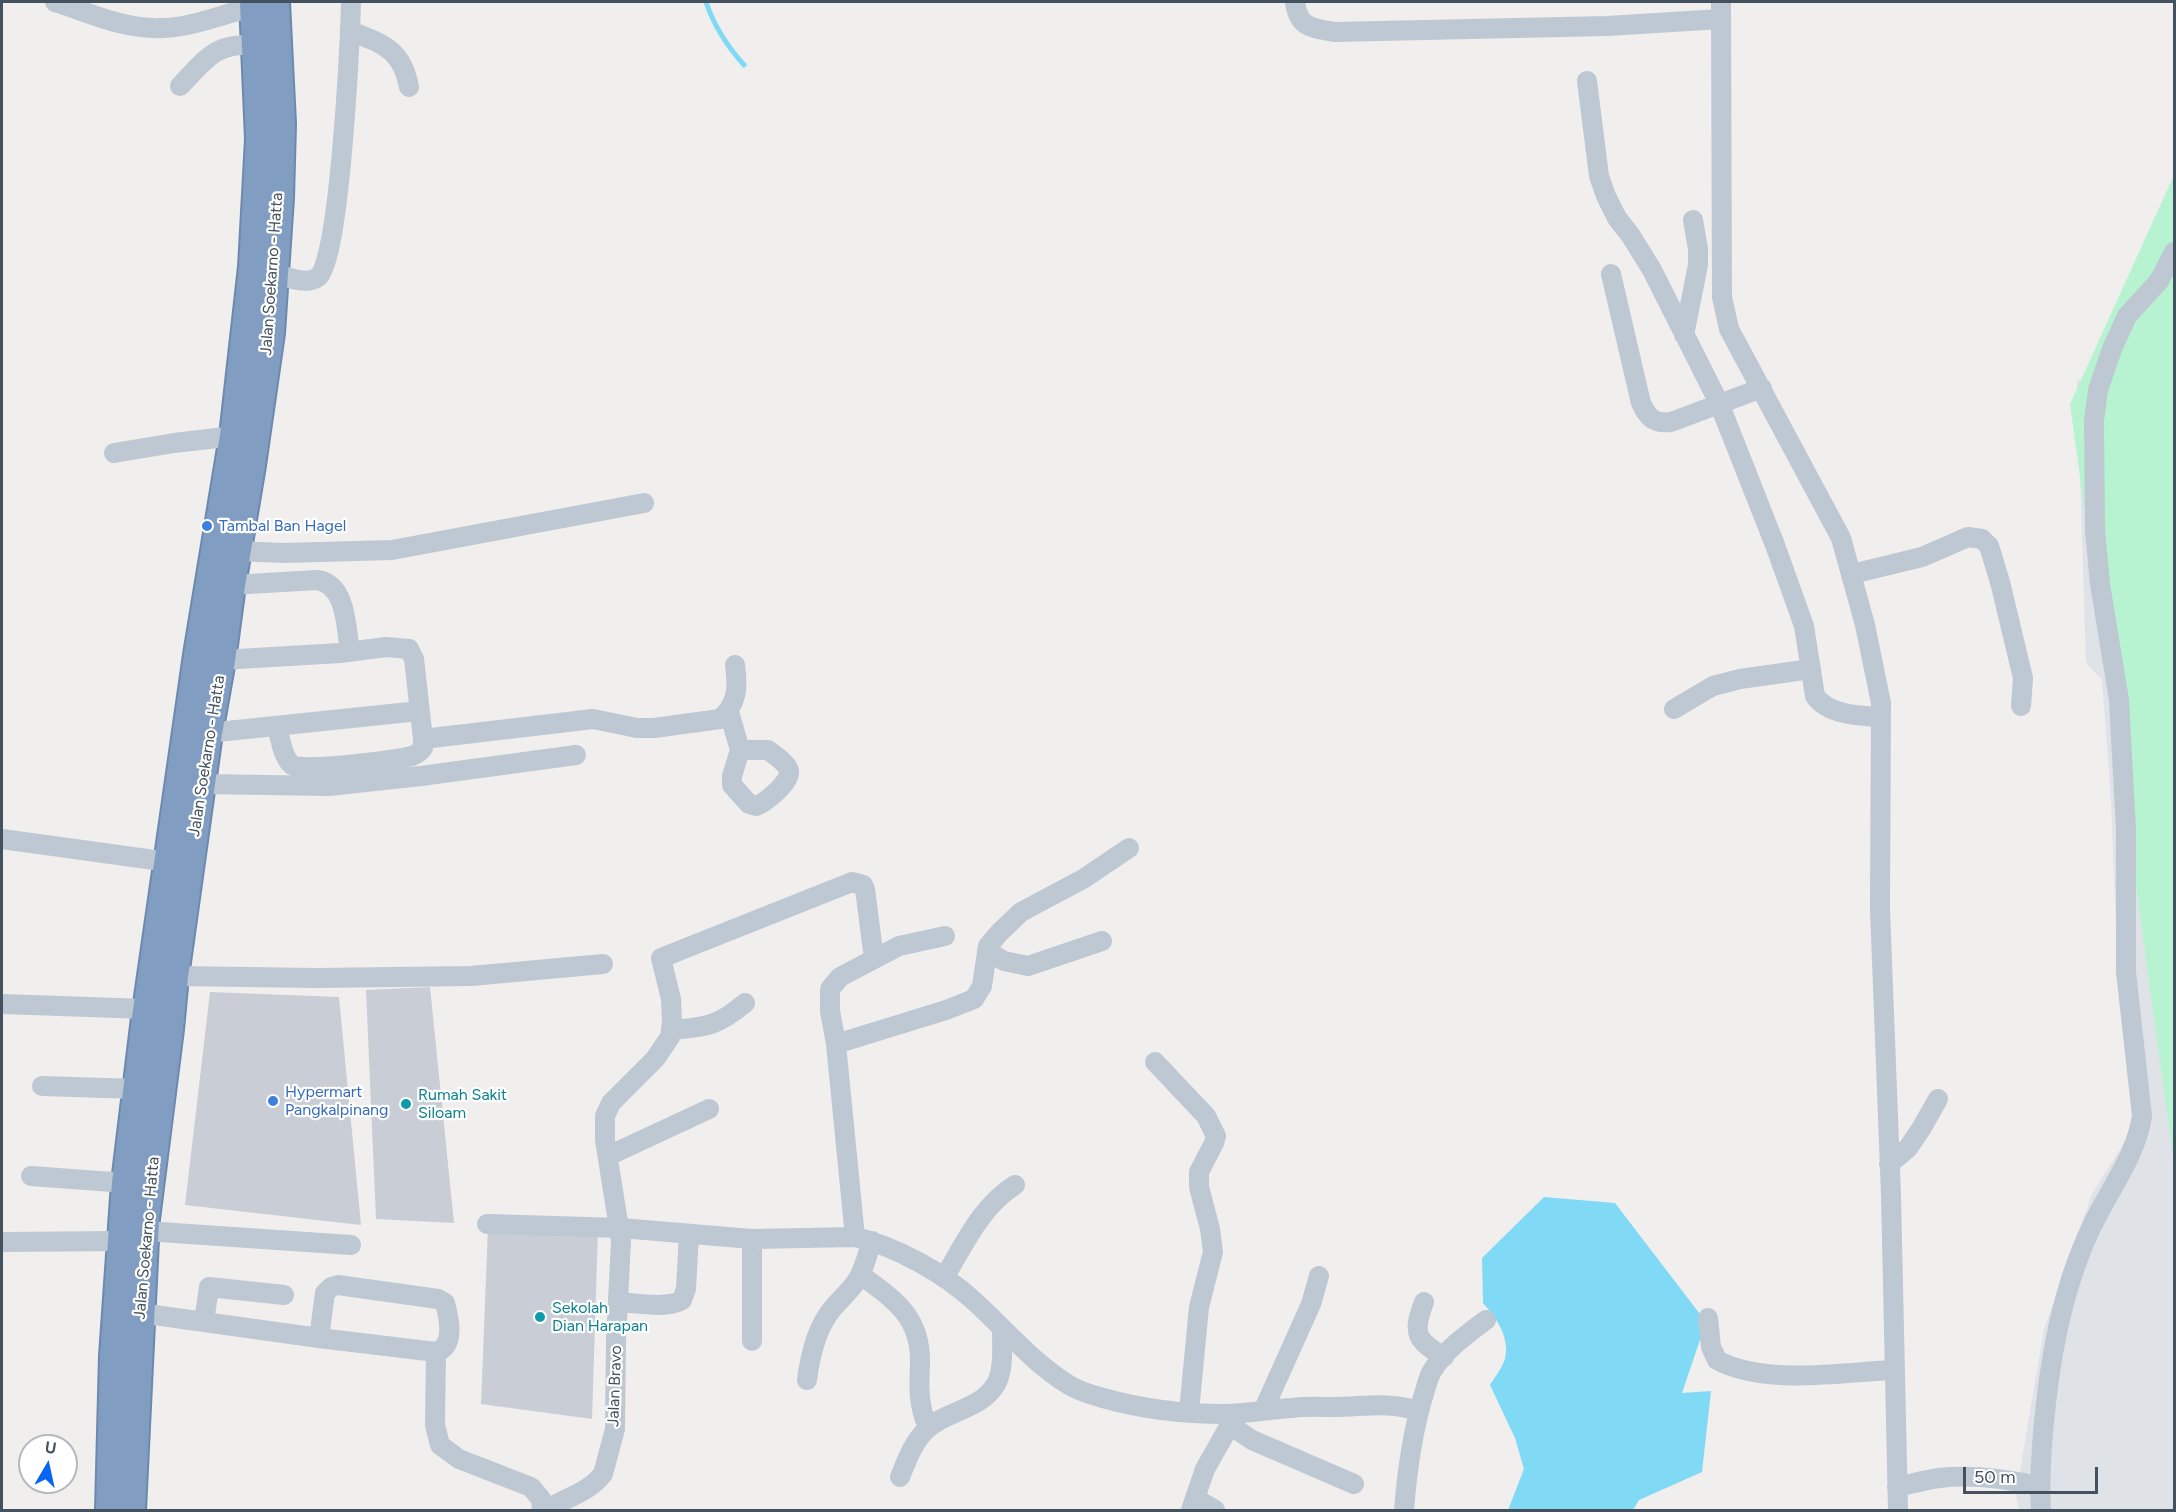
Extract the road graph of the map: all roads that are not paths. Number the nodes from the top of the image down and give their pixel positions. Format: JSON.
{"nodes":[{"id":1,"x":55,"y":2,"type":"edge"},
{"id":2,"x":351,"y":2,"type":"edge"},
{"id":3,"x":1295,"y":2,"type":"edge"},
{"id":4,"x":261,"y":3,"type":"edge"},
{"id":5,"x":1721,"y":10,"type":"edge"},
{"id":6,"x":350,"y":32,"type":"junction"},
{"id":7,"x":257,"y":45,"type":"junction"},
{"id":8,"x":1587,"y":81,"type":"dead end"},
{"id":9,"x":180,"y":86,"type":"dead end"},
{"id":10,"x":409,"y":87,"type":"dead end"},
{"id":11,"x":1693,"y":220,"type":"dead end"},
{"id":12,"x":2175,"y":252,"type":"edge"},
{"id":13,"x":274,"y":272,"type":"junction"},
{"id":14,"x":1611,"y":274,"type":"dead end"},
{"id":15,"x":1684,"y":335,"type":"junction"},
{"id":16,"x":1762,"y":388,"type":"junction"},
{"id":17,"x":1719,"y":403,"type":"junction"},
{"id":18,"x":234,"y":436,"type":"junction"},
{"id":19,"x":114,"y":453,"type":"dead end"},
{"id":20,"x":644,"y":502,"type":"dead end"},
{"id":21,"x":236,"y":551,"type":"junction"},
{"id":22,"x":1852,"y":574,"type":"junction"},
{"id":23,"x":231,"y":585,"type":"junction"},
{"id":24,"x":350,"y":652,"type":"junction"},
{"id":25,"x":210,"y":658,"type":"junction"},
{"id":26,"x":735,"y":665,"type":"dead end"},
{"id":27,"x":1811,"y":669,"type":"junction"},
{"id":28,"x":2021,"y":706,"type":"dead end"},
{"id":29,"x":1674,"y":709,"type":"dead end"},
{"id":30,"x":419,"y":711,"type":"junction"},
{"id":31,"x":729,"y":712,"type":"junction"},
{"id":32,"x":1881,"y":717,"type":"junction"},
{"id":33,"x":278,"y":726,"type":"junction"},
{"id":34,"x":208,"y":733,"type":"junction"},
{"id":35,"x":423,"y":739,"type":"junction"},
{"id":36,"x":740,"y":750,"type":"dead end"},
{"id":37,"x":576,"y":755,"type":"dead end"},
{"id":38,"x":202,"y":784,"type":"junction"},
{"id":39,"x":2,"y":839,"type":"edge"},
{"id":40,"x":1129,"y":848,"type":"dead end"},
{"id":41,"x":169,"y":862,"type":"junction"},
{"id":42,"x":945,"y":936,"type":"dead end"},
{"id":43,"x":1102,"y":941,"type":"dead end"},
{"id":44,"x":987,"y":951,"type":"junction"},
{"id":45,"x":874,"y":959,"type":"junction"},
{"id":46,"x":603,"y":964,"type":"dead end"},
{"id":47,"x":174,"y":976,"type":"junction"},
{"id":48,"x":745,"y":1003,"type":"dead end"},
{"id":49,"x":2,"y":1004,"type":"edge"},
{"id":50,"x":147,"y":1009,"type":"junction"},
{"id":51,"x":672,"y":1030,"type":"junction"},
{"id":52,"x":836,"y":1044,"type":"junction"},
{"id":53,"x":1155,"y":1062,"type":"dead end"},
{"id":54,"x":42,"y":1086,"type":"dead end"},
{"id":55,"x":137,"y":1089,"type":"junction"},
{"id":56,"x":1938,"y":1099,"type":"dead end"},
{"id":57,"x":709,"y":1109,"type":"dead end"},
{"id":58,"x":608,"y":1156,"type":"junction"},
{"id":59,"x":1889,"y":1164,"type":"junction"},
{"id":60,"x":31,"y":1176,"type":"dead end"},
{"id":61,"x":126,"y":1183,"type":"junction"},
{"id":62,"x":1015,"y":1185,"type":"dead end"},
{"id":63,"x":487,"y":1224,"type":"dead end"},
{"id":64,"x":621,"y":1228,"type":"junction"},
{"id":65,"x":689,"y":1234,"type":"junction"},
{"id":66,"x":133,"y":1236,"type":"junction"},
{"id":67,"x":752,"y":1239,"type":"junction"},
{"id":68,"x":863,"y":1239,"type":"junction"},
{"id":69,"x":2,"y":1242,"type":"edge"},
{"id":70,"x":351,"y":1245,"type":"dead end"},
{"id":71,"x":861,"y":1275,"type":"junction"},
{"id":72,"x":1320,"y":1276,"type":"dead end"},
{"id":73,"x":944,"y":1278,"type":"junction"},
{"id":74,"x":284,"y":1295,"type":"dead end"},
{"id":75,"x":619,"y":1302,"type":"junction"},
{"id":76,"x":1425,"y":1302,"type":"dead end"},
{"id":77,"x":140,"y":1312,"type":"junction"},
{"id":78,"x":1708,"y":1318,"type":"dead end"},
{"id":79,"x":1486,"y":1320,"type":"dead end"},
{"id":80,"x":204,"y":1322,"type":"junction"},
{"id":81,"x":1002,"y":1330,"type":"junction"},
{"id":82,"x":319,"y":1338,"type":"junction"},
{"id":83,"x":752,"y":1341,"type":"dead end"},
{"id":84,"x":436,"y":1352,"type":"junction"},
{"id":85,"x":1444,"y":1358,"type":"junction"},
{"id":86,"x":1894,"y":1370,"type":"junction"},
{"id":87,"x":807,"y":1380,"type":"dead end"},
{"id":88,"x":1263,"y":1411,"type":"junction"},
{"id":89,"x":1419,"y":1411,"type":"junction"},
{"id":90,"x":1189,"y":1412,"type":"junction"},
{"id":91,"x":1228,"y":1420,"type":"junction"},
{"id":92,"x":928,"y":1427,"type":"junction"},
{"id":93,"x":900,"y":1477,"type":"dead end"},
{"id":94,"x":1354,"y":1484,"type":"dead end"},
{"id":95,"x":2039,"y":1486,"type":"junction"},
{"id":96,"x":1898,"y":1487,"type":"junction"},
{"id":97,"x":1193,"y":1505,"type":"edge"},
{"id":98,"x":110,"y":1510,"type":"edge"},
{"id":99,"x":131,"y":1510,"type":"edge"},
{"id":100,"x":544,"y":1510,"type":"edge"},
{"id":101,"x":1215,"y":1510,"type":"edge"},
{"id":102,"x":1404,"y":1510,"type":"edge"},
{"id":103,"x":1898,"y":1510,"type":"edge"},
{"id":104,"x":2041,"y":1510,"type":"edge"}],
"edges":[{"from":1,"to":4,"type":"street"},
{"from":2,"to":6,"type":"street"},
{"from":3,"to":5,"type":"street"},
{"from":4,"to":7,"type":"highway","name":"Jalan Soekarno - Hatta"},
{"from":4,"to":13,"type":"highway","name":"Jalan Soekarno - Hatta"},
{"from":5,"to":16,"type":"street"},
{"from":6,"to":10,"type":"street"},
{"from":6,"to":13,"type":"street"},
{"from":7,"to":9,"type":"street"},
{"from":7,"to":18,"type":"highway","name":"Jalan Soekarno - Hatta"},
{"from":8,"to":15,"type":"street"},
{"from":11,"to":15,"type":"street"},
{"from":12,"to":95,"type":"street"},
{"from":13,"to":21,"type":"highway","name":"Jalan Soekarno - Hatta"},
{"from":14,"to":17,"type":"street"},
{"from":15,"to":17,"type":"street"},
{"from":16,"to":17,"type":"street"},
{"from":16,"to":22,"type":"street"},
{"from":17,"to":27,"type":"street"},
{"from":18,"to":19,"type":"street"},
{"from":18,"to":25,"type":"highway","name":"Jalan Soekarno - Hatta"},
{"from":20,"to":21,"type":"street"},
{"from":21,"to":23,"type":"highway","name":"Jalan Soekarno - Hatta"},
{"from":22,"to":28,"type":"street"},
{"from":22,"to":32,"type":"street"},
{"from":23,"to":24,"type":"street"},
{"from":23,"to":25,"type":"highway","name":"Jalan Soekarno - Hatta"},
{"from":24,"to":25,"type":"street"},
{"from":24,"to":30,"type":"street"},
{"from":25,"to":34,"type":"highway","name":"Jalan Soekarno - Hatta"},
{"from":25,"to":41,"type":"highway","name":"Jalan Soekarno - Hatta"},
{"from":26,"to":31,"type":"street"},
{"from":27,"to":29,"type":"street"},
{"from":27,"to":32,"type":"street"},
{"from":30,"to":33,"type":"street"},
{"from":30,"to":35,"type":"street"},
{"from":31,"to":35,"type":"street"},
{"from":31,"to":36,"type":"street"},
{"from":32,"to":59,"type":"street"},
{"from":33,"to":34,"type":"street"},
{"from":33,"to":35,"type":"street"},
{"from":34,"to":38,"type":"highway","name":"Jalan Soekarno - Hatta"},
{"from":37,"to":38,"type":"street"},
{"from":38,"to":47,"type":"highway","name":"Jalan Soekarno - Hatta"},
{"from":39,"to":41,"type":"street"},
{"from":40,"to":44,"type":"street"},
{"from":41,"to":50,"type":"highway","name":"Jalan Soekarno - Hatta"},
{"from":42,"to":45,"type":"street"},
{"from":43,"to":44,"type":"street"},
{"from":44,"to":52,"type":"street"},
{"from":45,"to":51,"type":"street"},
{"from":45,"to":52,"type":"street"},
{"from":46,"to":47,"type":"street"},
{"from":47,"to":66,"type":"highway","name":"Jalan Soekarno - Hatta"},
{"from":48,"to":51,"type":"street"},
{"from":49,"to":50,"type":"street"},
{"from":50,"to":55,"type":"highway","name":"Jalan Soekarno - Hatta"},
{"from":51,"to":58,"type":"street","name":"Jalan Bravo"},
{"from":52,"to":68,"type":"street"},
{"from":53,"to":90,"type":"street"},
{"from":54,"to":55,"type":"street"},
{"from":55,"to":61,"type":"highway","name":"Jalan Soekarno - Hatta"},
{"from":56,"to":59,"type":"street"},
{"from":57,"to":58,"type":"street"},
{"from":58,"to":64,"type":"street","name":"Jalan Bravo"},
{"from":59,"to":86,"type":"street"},
{"from":60,"to":61,"type":"street"},
{"from":61,"to":66,"type":"highway","name":"Jalan Soekarno - Hatta"},
{"from":62,"to":73,"type":"street"},
{"from":63,"to":64,"type":"street"},
{"from":64,"to":65,"type":"street"},
{"from":64,"to":75,"type":"street","name":"Jalan Bravo"},
{"from":65,"to":67,"type":"street"},
{"from":65,"to":75,"type":"street"},
{"from":66,"to":69,"type":"street"},
{"from":66,"to":70,"type":"street"},
{"from":66,"to":77,"type":"highway","name":"Jalan Soekarno - Hatta"},
{"from":66,"to":98,"type":"highway","name":"Jalan Soekarno - Hatta"},
{"from":67,"to":68,"type":"street"},
{"from":67,"to":83,"type":"street"},
{"from":68,"to":71,"type":"street"},
{"from":68,"to":73,"type":"street"},
{"from":71,"to":87,"type":"street"},
{"from":71,"to":92,"type":"street"},
{"from":72,"to":88,"type":"street"},
{"from":73,"to":81,"type":"street"},
{"from":74,"to":80,"type":"street"},
{"from":75,"to":100,"type":"street","name":"Jalan Bravo"},
{"from":76,"to":85,"type":"street"},
{"from":77,"to":80,"type":"street"},
{"from":77,"to":99,"type":"highway","name":"Jalan Soekarno - Hatta"},
{"from":78,"to":86,"type":"street"},
{"from":79,"to":85,"type":"street"},
{"from":80,"to":82,"type":"street"},
{"from":81,"to":90,"type":"street"},
{"from":81,"to":92,"type":"street"},
{"from":82,"to":84,"type":"street"},
{"from":82,"to":84,"type":"street"},
{"from":84,"to":100,"type":"street"},
{"from":85,"to":89,"type":"street"},
{"from":86,"to":96,"type":"street"},
{"from":88,"to":89,"type":"street"},
{"from":88,"to":91,"type":"street"},
{"from":89,"to":102,"type":"street"},
{"from":90,"to":91,"type":"street"},
{"from":91,"to":94,"type":"street"},
{"from":91,"to":97,"type":"street"},
{"from":92,"to":93,"type":"street"},
{"from":95,"to":96,"type":"street"},
{"from":95,"to":104,"type":"street"},
{"from":96,"to":103,"type":"street"},
{"from":97,"to":101,"type":"street"}]}
